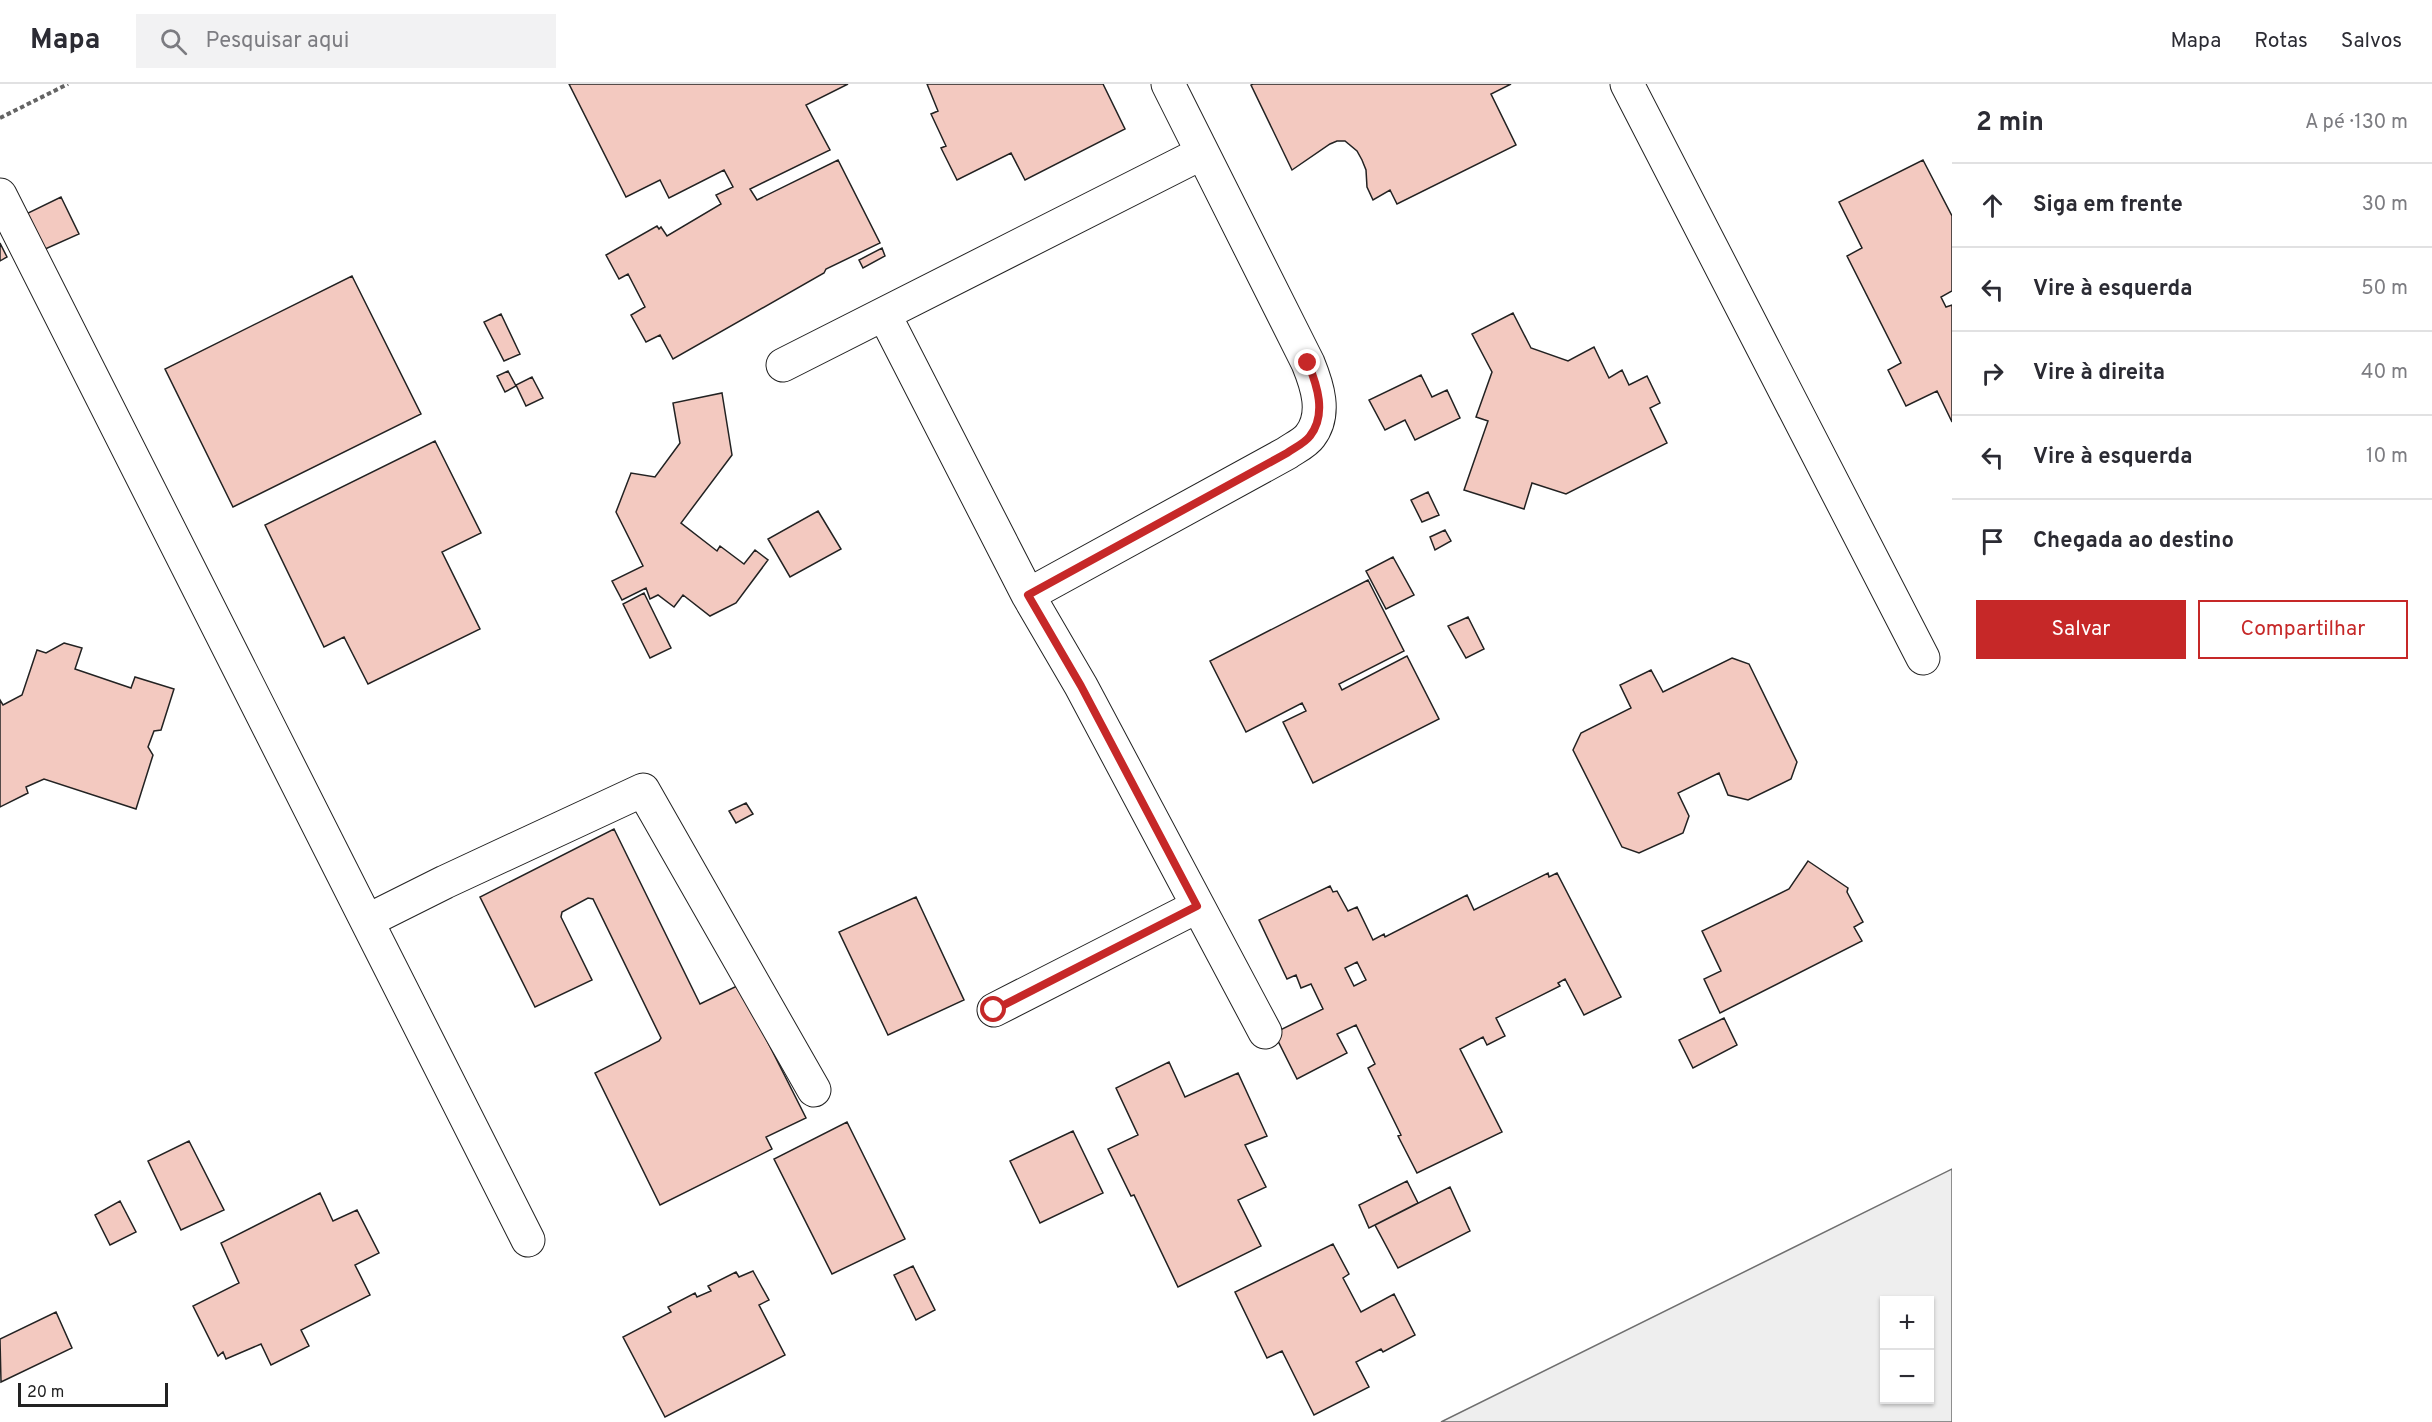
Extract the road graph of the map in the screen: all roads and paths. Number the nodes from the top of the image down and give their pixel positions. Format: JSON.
{"nodes":[{"id":1,"x":68,"y":84,"type":"edge"},
{"id":2,"x":1168,"y":84,"type":"edge"},
{"id":3,"x":1626,"y":84,"type":"edge"},
{"id":4,"x":0,"y":118,"type":"edge"},
{"id":5,"x":1202,"y":153,"type":"junction"},
{"id":6,"x":0,"y":195,"type":"edge"},
{"id":7,"x":884,"y":314,"type":"junction"},
{"id":8,"x":783,"y":365,"type":"dead end"},
{"id":9,"x":1028,"y":595,"type":"junction"},
{"id":10,"x":1923,"y":658,"type":"dead end"},
{"id":11,"x":1197,"y":906,"type":"junction"},
{"id":12,"x":367,"y":921,"type":"junction"},
{"id":13,"x":994,"y":1010,"type":"dead end"},
{"id":14,"x":1265,"y":1032,"type":"dead end"},
{"id":15,"x":814,"y":1090,"type":"dead end"},
{"id":16,"x":528,"y":1240,"type":"dead end"}],
"edges":[{"from":1,"to":4,"type":"path"},
{"from":2,"to":5,"type":"street"},
{"from":3,"to":10,"type":"street"},
{"from":5,"to":7,"type":"street"},
{"from":5,"to":9,"type":"street"},
{"from":6,"to":12,"type":"street"},
{"from":7,"to":8,"type":"street"},
{"from":7,"to":9,"type":"street"},
{"from":9,"to":11,"type":"street"},
{"from":11,"to":13,"type":"street"},
{"from":11,"to":14,"type":"street"},
{"from":12,"to":15,"type":"street"},
{"from":12,"to":16,"type":"street"}]}
